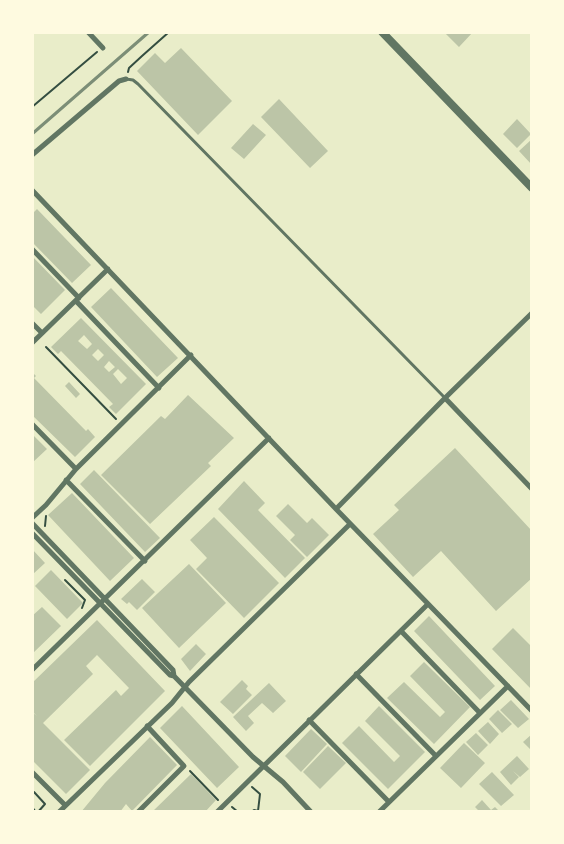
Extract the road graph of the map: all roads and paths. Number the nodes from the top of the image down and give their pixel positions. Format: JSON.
{"nodes":[{"id":1,"x":88,"y":32,"type":"edge"},
{"id":2,"x":169,"y":32,"type":"edge"},
{"id":3,"x":382,"y":32,"type":"edge"},
{"id":4,"x":102,"y":47,"type":"joint"},
{"id":5,"x":126,"y":79,"type":"junction"},
{"id":6,"x":32,"y":107,"type":"edge"},
{"id":7,"x":32,"y":155,"type":"edge"},
{"id":8,"x":532,"y":188,"type":"edge"},
{"id":9,"x":32,"y":190,"type":"edge"},
{"id":10,"x":32,"y":249,"type":"edge"},
{"id":11,"x":108,"y":269,"type":"junction"},
{"id":12,"x":77,"y":300,"type":"junction"},
{"id":13,"x":532,"y":313,"type":"edge"},
{"id":14,"x":32,"y":323,"type":"edge"},
{"id":15,"x":42,"y":333,"type":"junction"},
{"id":16,"x":32,"y":343,"type":"edge"},
{"id":17,"x":46,"y":346,"type":"dead end"},
{"id":18,"x":191,"y":355,"type":"junction"},
{"id":19,"x":158,"y":388,"type":"junction"},
{"id":20,"x":445,"y":398,"type":"junction"},
{"id":21,"x":117,"y":421,"type":"dead end"},
{"id":22,"x":32,"y":424,"type":"edge"},
{"id":23,"x":269,"y":438,"type":"junction"},
{"id":24,"x":76,"y":469,"type":"junction"},
{"id":25,"x":66,"y":480,"type":"junction"},
{"id":26,"x":532,"y":490,"type":"edge"},
{"id":27,"x":336,"y":509,"type":"junction"},
{"id":28,"x":46,"y":515,"type":"dead end"},
{"id":29,"x":32,"y":518,"type":"edge"},
{"id":30,"x":32,"y":523,"type":"edge"},
{"id":31,"x":350,"y":524,"type":"junction"},
{"id":32,"x":49,"y":531,"type":"dead end"},
{"id":33,"x":32,"y":534,"type":"edge"},
{"id":34,"x":145,"y":561,"type":"junction"},
{"id":35,"x":61,"y":576,"type":"dead end"},
{"id":36,"x":105,"y":600,"type":"junction"},
{"id":37,"x":428,"y":604,"type":"junction"},
{"id":38,"x":100,"y":605,"type":"junction"},
{"id":39,"x":82,"y":608,"type":"dead end"},
{"id":40,"x":401,"y":631,"type":"junction"},
{"id":41,"x":32,"y":670,"type":"edge"},
{"id":42,"x":356,"y":674,"type":"junction"},
{"id":43,"x":174,"y":676,"type":"junction"},
{"id":44,"x":508,"y":686,"type":"junction"},
{"id":45,"x":186,"y":687,"type":"junction"},
{"id":46,"x":532,"y":711,"type":"edge"},
{"id":47,"x":480,"y":713,"type":"junction"},
{"id":48,"x":309,"y":720,"type":"junction"},
{"id":49,"x":147,"y":726,"type":"junction"},
{"id":50,"x":436,"y":756,"type":"junction"},
{"id":51,"x":184,"y":766,"type":"junction"},
{"id":52,"x":263,"y":766,"type":"junction"},
{"id":53,"x":32,"y":772,"type":"edge"},
{"id":54,"x":252,"y":786,"type":"dead end"},
{"id":55,"x":32,"y":794,"type":"edge"},
{"id":56,"x":50,"y":799,"type":"dead end"},
{"id":57,"x":388,"y":802,"type":"junction"},
{"id":58,"x":45,"y":804,"type":"junction"},
{"id":59,"x":65,"y":805,"type":"junction"},
{"id":60,"x":223,"y":805,"type":"junction"},
{"id":61,"x":32,"y":808,"type":"edge"},
{"id":62,"x":259,"y":811,"type":"edge"},
{"id":63,"x":37,"y":812,"type":"edge"},
{"id":64,"x":59,"y":812,"type":"edge"},
{"id":65,"x":138,"y":812,"type":"edge"},
{"id":66,"x":217,"y":812,"type":"edge"},
{"id":67,"x":251,"y":812,"type":"edge"},
{"id":68,"x":311,"y":812,"type":"edge"},
{"id":69,"x":379,"y":812,"type":"edge"}],
"edges":[{"from":1,"to":4,"type":"street"},
{"from":2,"to":5,"type":"path"},
{"from":3,"to":8,"type":"street"},
{"from":4,"to":6,"type":"path"},
{"from":5,"to":7,"type":"street"},
{"from":5,"to":20,"type":"lane"},
{"from":9,"to":11,"type":"street"},
{"from":10,"to":12,"type":"street"},
{"from":11,"to":12,"type":"street"},
{"from":11,"to":18,"type":"street"},
{"from":12,"to":15,"type":"street"},
{"from":12,"to":19,"type":"street"},
{"from":13,"to":20,"type":"street"},
{"from":14,"to":15,"type":"street"},
{"from":15,"to":16,"type":"street"},
{"from":17,"to":21,"type":"path"},
{"from":18,"to":19,"type":"street"},
{"from":18,"to":23,"type":"street"},
{"from":19,"to":24,"type":"street"},
{"from":20,"to":26,"type":"street"},
{"from":20,"to":27,"type":"street"},
{"from":22,"to":24,"type":"street"},
{"from":23,"to":27,"type":"street"},
{"from":23,"to":34,"type":"street"},
{"from":24,"to":25,"type":"street"},
{"from":25,"to":29,"type":"street"},
{"from":25,"to":34,"type":"street"},
{"from":27,"to":31,"type":"street"},
{"from":28,"to":32,"type":"path"},
{"from":30,"to":36,"type":"street"},
{"from":31,"to":37,"type":"street"},
{"from":31,"to":45,"type":"street"},
{"from":33,"to":38,"type":"street"},
{"from":34,"to":36,"type":"street"},
{"from":35,"to":39,"type":"path"},
{"from":36,"to":38,"type":"street"},
{"from":36,"to":43,"type":"street"},
{"from":37,"to":40,"type":"street"},
{"from":37,"to":44,"type":"street"},
{"from":38,"to":41,"type":"street"},
{"from":38,"to":43,"type":"street"},
{"from":40,"to":42,"type":"street"},
{"from":40,"to":47,"type":"street"},
{"from":42,"to":48,"type":"street"},
{"from":42,"to":50,"type":"street"},
{"from":43,"to":45,"type":"street"},
{"from":44,"to":46,"type":"street"},
{"from":44,"to":47,"type":"street"},
{"from":45,"to":49,"type":"street"},
{"from":45,"to":52,"type":"street"},
{"from":47,"to":50,"type":"street"},
{"from":48,"to":52,"type":"street"},
{"from":48,"to":57,"type":"street"},
{"from":49,"to":51,"type":"street"},
{"from":49,"to":59,"type":"street"},
{"from":50,"to":57,"type":"street"},
{"from":51,"to":60,"type":"path"},
{"from":51,"to":65,"type":"street"},
{"from":52,"to":60,"type":"street"},
{"from":52,"to":68,"type":"street"},
{"from":53,"to":59,"type":"street"},
{"from":54,"to":62,"type":"path"},
{"from":55,"to":58,"type":"path"},
{"from":56,"to":58,"type":"path"},
{"from":57,"to":69,"type":"street"},
{"from":58,"to":63,"type":"path"},
{"from":59,"to":64,"type":"street"},
{"from":60,"to":66,"type":"street"},
{"from":61,"to":63,"type":"path"},
{"from":62,"to":67,"type":"path"}]}
